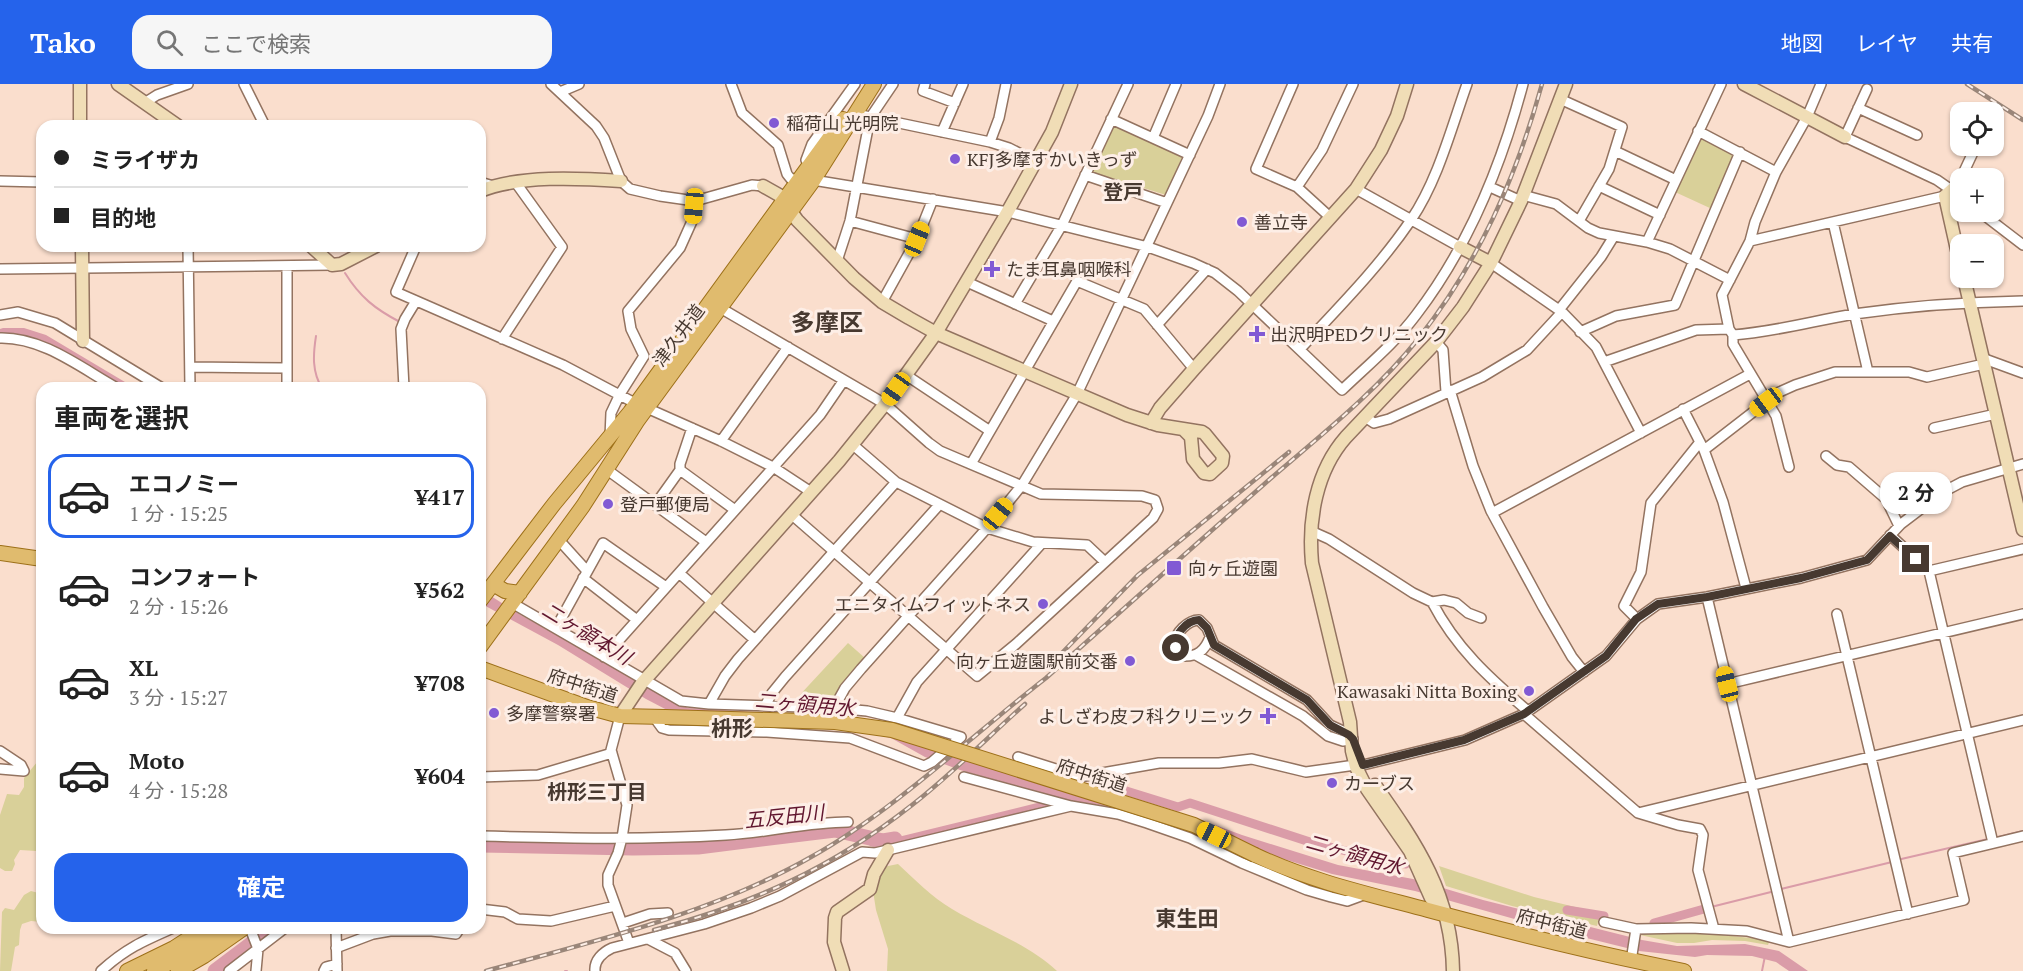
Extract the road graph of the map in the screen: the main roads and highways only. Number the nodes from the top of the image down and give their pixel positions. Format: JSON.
{"nodes":[{"id":1,"x":868,"y":84,"type":"edge"},
{"id":2,"x":874,"y":84,"type":"edge"},
{"id":3,"x":806,"y":179,"type":"junction"},
{"id":4,"x":641,"y":406,"type":"junction"},
{"id":5,"x":0,"y":553,"type":"edge"},
{"id":6,"x":36,"y":558,"type":"edge"},
{"id":7,"x":486,"y":590,"type":"edge"},
{"id":8,"x":511,"y":605,"type":"junction"},
{"id":9,"x":486,"y":639,"type":"edge"},
{"id":10,"x":486,"y":670,"type":"edge"},
{"id":11,"x":196,"y":934,"type":"edge"},
{"id":12,"x":215,"y":934,"type":"edge"},
{"id":13,"x":252,"y":938,"type":"edge"},
{"id":14,"x":1649,"y":967,"type":"edge"},
{"id":15,"x":156,"y":970,"type":"edge"},
{"id":16,"x":127,"y":971,"type":"edge"},
{"id":17,"x":178,"y":971,"type":"edge"},
{"id":18,"x":1684,"y":971,"type":"edge"}],
"edges":[{"from":1,"to":3,"type":"main road","name":"津久井道"},
{"from":2,"to":3,"type":"main road","name":"津久井道"},
{"from":3,"to":4,"type":"main road","name":"津久井道"},
{"from":4,"to":7,"type":"main road","name":"津久井道"},
{"from":4,"to":8,"type":"main road","name":"津久井道"},
{"from":5,"to":6,"type":"main road"},
{"from":7,"to":8,"type":"main road"},
{"from":8,"to":9,"type":"main road","name":"津久井道"},
{"from":10,"to":14,"type":"main road","name":"府中街道","bridge":true},
{"from":11,"to":16,"type":"main road"},
{"from":12,"to":15,"type":"main road"},
{"from":13,"to":17,"type":"main road"},
{"from":14,"to":18,"type":"main road","name":"府中街道"}]}
